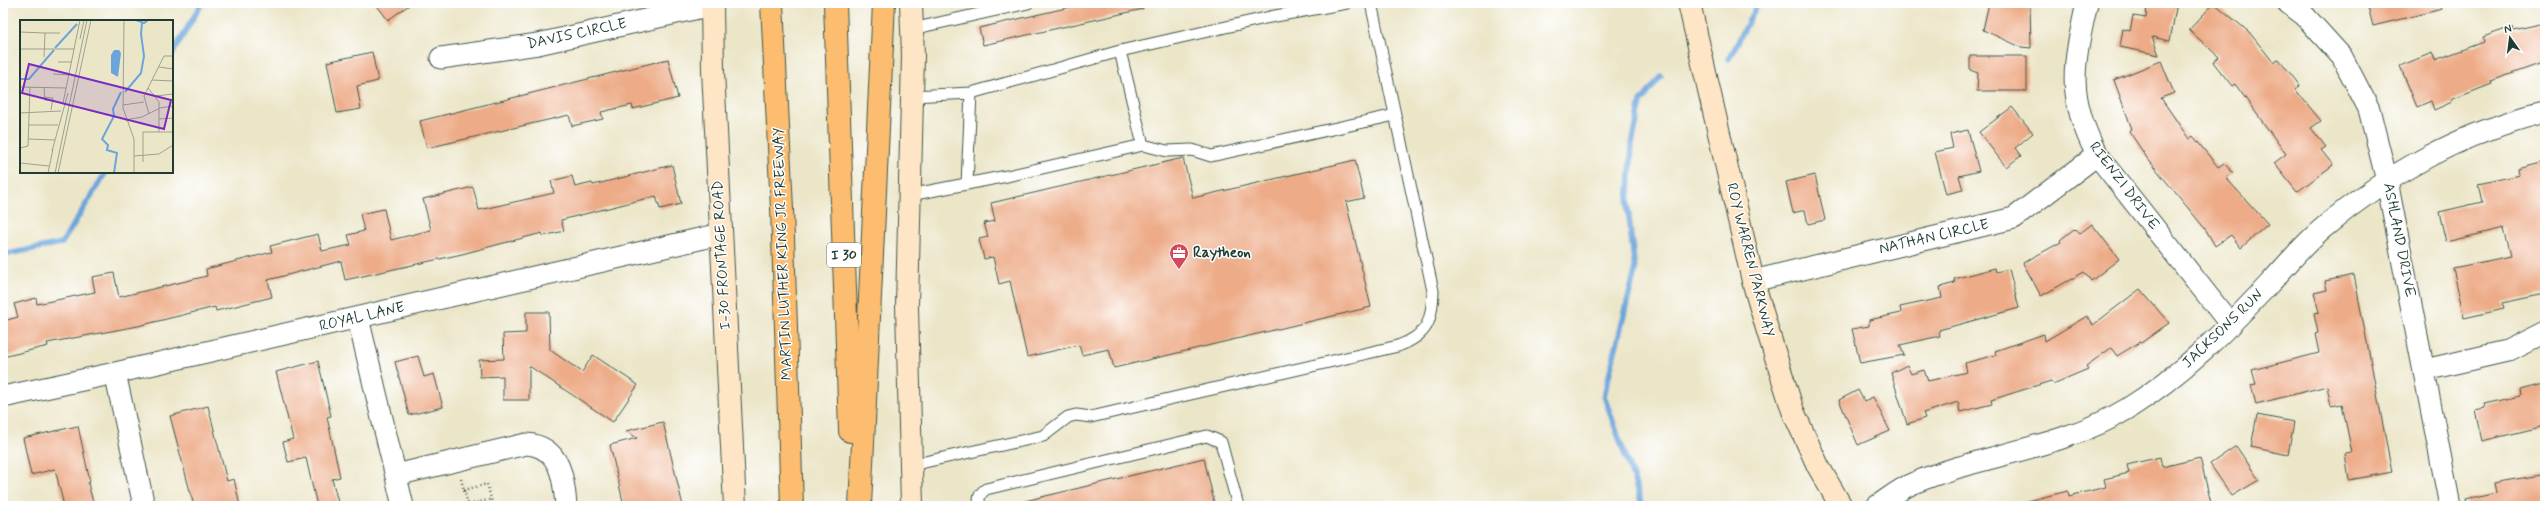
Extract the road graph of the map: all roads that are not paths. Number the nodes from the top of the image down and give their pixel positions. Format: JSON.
{"nodes":[{"id":1,"x":772,"y":3,"type":"edge"},
{"id":2,"x":835,"y":3,"type":"edge"},
{"id":3,"x":884,"y":3,"type":"edge"},
{"id":4,"x":911,"y":3,"type":"edge"},
{"id":5,"x":1028,"y":3,"type":"edge"},
{"id":6,"x":1347,"y":3,"type":"edge"},
{"id":7,"x":1371,"y":3,"type":"edge"},
{"id":8,"x":1689,"y":3,"type":"edge"},
{"id":9,"x":2087,"y":3,"type":"edge"},
{"id":10,"x":2288,"y":3,"type":"edge"},
{"id":11,"x":712,"y":4,"type":"edge"},
{"id":12,"x":912,"y":29,"type":"junction"},
{"id":13,"x":1120,"y":51,"type":"junction"},
{"id":14,"x":441,"y":58,"type":"dead end"},
{"id":15,"x":971,"y":93,"type":"junction"},
{"id":16,"x":912,"y":96,"type":"junction"},
{"id":17,"x":2545,"y":112,"type":"edge"},
{"id":18,"x":1395,"y":115,"type":"junction"},
{"id":19,"x":1143,"y":145,"type":"junction"},
{"id":20,"x":2097,"y":155,"type":"junction"},
{"id":21,"x":2387,"y":180,"type":"junction"},
{"id":22,"x":967,"y":184,"type":"junction"},
{"id":23,"x":910,"y":195,"type":"junction"},
{"id":24,"x":721,"y":234,"type":"junction"},
{"id":25,"x":1753,"y":281,"type":"junction"},
{"id":26,"x":786,"y":315,"type":"junction"},
{"id":27,"x":358,"y":318,"type":"junction"},
{"id":28,"x":2231,"y":324,"type":"junction"},
{"id":29,"x":2545,"y":332,"type":"edge"},
{"id":30,"x":2425,"y":370,"type":"junction"},
{"id":31,"x":115,"y":374,"type":"junction"},
{"id":32,"x":3,"y":397,"type":"edge"},
{"id":33,"x":912,"y":465,"type":"junction"},
{"id":34,"x":396,"y":475,"type":"junction"},
{"id":35,"x":144,"y":506,"type":"edge"},
{"id":36,"x":403,"y":506,"type":"edge"},
{"id":37,"x":566,"y":506,"type":"edge"},
{"id":38,"x":735,"y":506,"type":"edge"},
{"id":39,"x":779,"y":506,"type":"edge"},
{"id":40,"x":792,"y":506,"type":"edge"},
{"id":41,"x":853,"y":506,"type":"edge"},
{"id":42,"x":860,"y":506,"type":"edge"},
{"id":43,"x":912,"y":506,"type":"edge"},
{"id":44,"x":980,"y":506,"type":"edge"},
{"id":45,"x":1238,"y":506,"type":"edge"},
{"id":46,"x":1841,"y":506,"type":"edge"},
{"id":47,"x":1877,"y":506,"type":"edge"},
{"id":48,"x":2450,"y":506,"type":"edge"}],
"edges":[{"from":1,"to":26,"type":"highway","name":"MARTIN LUTHER KING JR FREEWAY"},
{"from":2,"to":41,"type":"highway","number":"I 30"},
{"from":3,"to":42,"type":"highway"},
{"from":4,"to":12,"type":"main road"},
{"from":5,"to":12,"type":"lane"},
{"from":6,"to":13,"type":"lane"},
{"from":7,"to":18,"type":"lane"},
{"from":8,"to":25,"type":"main road","name":"ROY WARREN PARKWAY"},
{"from":9,"to":20,"type":"street","name":"RIENZI DRIVE"},
{"from":10,"to":21,"type":"street","name":"ASHLAND DRIVE"},
{"from":11,"to":14,"type":"street","name":"DAVIS CIRCLE"},
{"from":11,"to":24,"type":"main road","name":"I-30 FRONTAGE ROAD"},
{"from":12,"to":16,"type":"main road"},
{"from":13,"to":15,"type":"lane"},
{"from":13,"to":19,"type":"lane"},
{"from":15,"to":16,"type":"lane"},
{"from":15,"to":22,"type":"lane"},
{"from":16,"to":23,"type":"main road"},
{"from":17,"to":21,"type":"street","name":"JACKSONS RUN"},
{"from":18,"to":19,"type":"lane"},
{"from":18,"to":33,"type":"lane"},
{"from":19,"to":22,"type":"lane"},
{"from":20,"to":25,"type":"street","name":"NATHAN CIRCLE"},
{"from":20,"to":28,"type":"street","name":"RIENZI DRIVE"},
{"from":21,"to":28,"type":"street","name":"JACKSONS RUN"},
{"from":21,"to":30,"type":"street","name":"ASHLAND DRIVE"},
{"from":22,"to":23,"type":"lane"},
{"from":23,"to":33,"type":"main road"},
{"from":24,"to":27,"type":"street","name":"ROYAL LANE"},
{"from":24,"to":38,"type":"main road","name":"I-30 FRONTAGE ROAD"},
{"from":25,"to":46,"type":"main road","name":"ROY WARREN PARKWAY"},
{"from":26,"to":39,"type":"highway"},
{"from":26,"to":40,"type":"highway","name":"MARTIN LUTHER KING JR FREEWAY"},
{"from":27,"to":31,"type":"street","name":"ROYAL LANE"},
{"from":27,"to":34,"type":"street"},
{"from":28,"to":47,"type":"street","name":"JACKSONS RUN"},
{"from":29,"to":30,"type":"street"},
{"from":30,"to":48,"type":"street","name":"ASHLAND DRIVE"},
{"from":31,"to":32,"type":"street","name":"ROYAL LANE"},
{"from":31,"to":35,"type":"street"},
{"from":33,"to":43,"type":"main road"},
{"from":34,"to":36,"type":"street"},
{"from":34,"to":37,"type":"street"},
{"from":44,"to":45,"type":"lane"}]}
